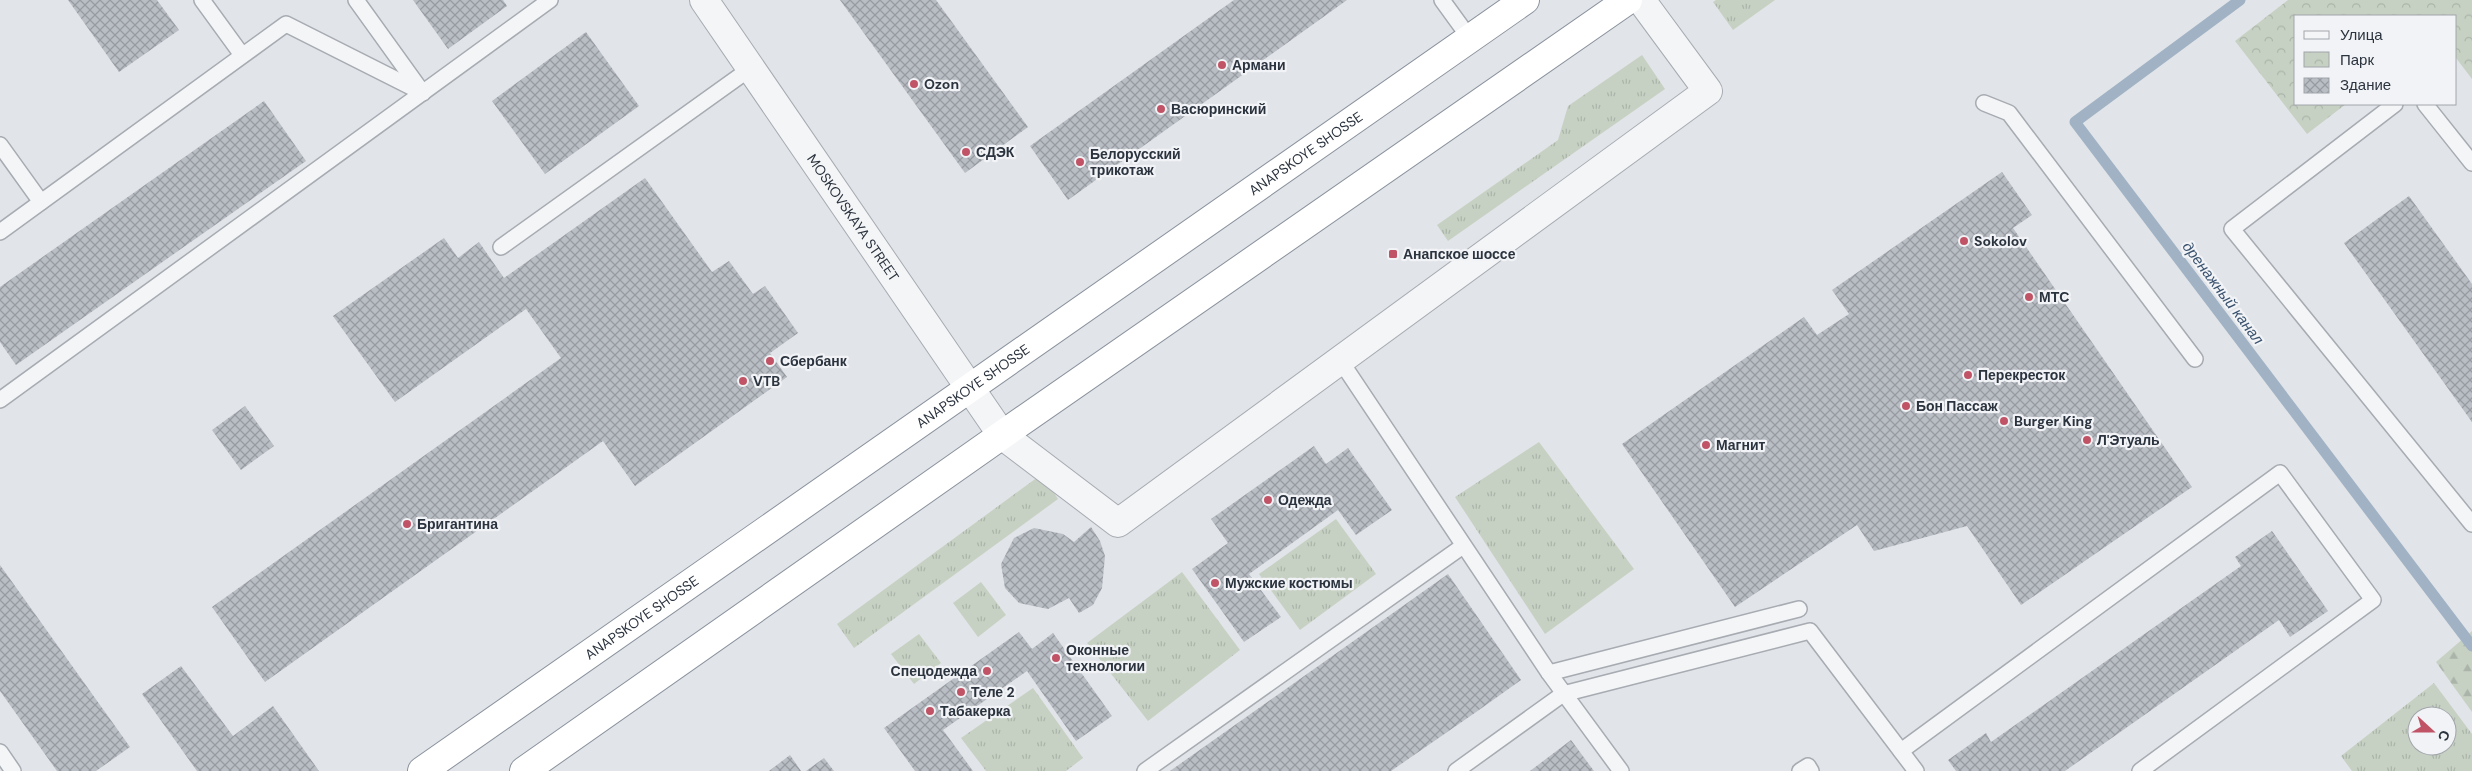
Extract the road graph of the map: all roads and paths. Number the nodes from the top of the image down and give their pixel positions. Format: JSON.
{"nodes":[{"id":1,"x":202,"y":0,"type":"edge"},
{"id":2,"x":356,"y":0,"type":"edge"},
{"id":3,"x":550,"y":0,"type":"edge"},
{"id":4,"x":704,"y":0,"type":"edge"},
{"id":5,"x":1442,"y":0,"type":"edge"},
{"id":6,"x":1525,"y":0,"type":"edge"},
{"id":7,"x":1628,"y":0,"type":"edge"},
{"id":8,"x":1641,"y":0,"type":"edge"},
{"id":9,"x":1471,"y":40,"type":"junction"},
{"id":10,"x":242,"y":55,"type":"junction"},
{"id":11,"x":751,"y":68,"type":"junction"},
{"id":12,"x":422,"y":92,"type":"junction"},
{"id":13,"x":1984,"y":103,"type":"dead end"},
{"id":14,"x":2394,"y":105,"type":"edge"},
{"id":15,"x":2426,"y":105,"type":"edge"},
{"id":16,"x":0,"y":145,"type":"edge"},
{"id":17,"x":2472,"y":164,"type":"edge"},
{"id":18,"x":41,"y":202,"type":"junction"},
{"id":19,"x":0,"y":232,"type":"edge"},
{"id":20,"x":500,"y":247,"type":"dead end"},
{"id":21,"x":2195,"y":359,"type":"dead end"},
{"id":22,"x":1340,"y":360,"type":"junction"},
{"id":23,"x":971,"y":388,"type":"junction"},
{"id":24,"x":0,"y":400,"type":"edge"},
{"id":25,"x":1002,"y":434,"type":"junction"},
{"id":26,"x":2472,"y":524,"type":"edge"},
{"id":27,"x":1463,"y":546,"type":"junction"},
{"id":28,"x":1799,"y":609,"type":"dead end"},
{"id":29,"x":1549,"y":674,"type":"junction"},
{"id":30,"x":1563,"y":694,"type":"junction"},
{"id":31,"x":1901,"y":751,"type":"junction"},
{"id":32,"x":422,"y":771,"type":"edge"},
{"id":33,"x":524,"y":771,"type":"edge"},
{"id":34,"x":1145,"y":771,"type":"edge"},
{"id":35,"x":1456,"y":771,"type":"edge"},
{"id":36,"x":1621,"y":771,"type":"edge"},
{"id":37,"x":1800,"y":771,"type":"edge"},
{"id":38,"x":1811,"y":771,"type":"edge"},
{"id":39,"x":1916,"y":771,"type":"edge"},
{"id":40,"x":2140,"y":771,"type":"edge"}],
"edges":[{"from":1,"to":10,"type":"lane"},
{"from":2,"to":12,"type":"lane"},
{"from":3,"to":12,"type":"lane"},
{"from":4,"to":11,"type":"street","name":"MOSKOVSKAYA STREET"},
{"from":5,"to":9,"type":"lane"},
{"from":6,"to":9,"type":"highway","name":"ANAPSKOYE SHOSSE"},
{"from":7,"to":25,"type":"highway"},
{"from":8,"to":22,"type":"street"},
{"from":9,"to":23,"type":"highway","name":"ANAPSKOYE SHOSSE"},
{"from":10,"to":12,"type":"lane"},
{"from":10,"to":18,"type":"lane"},
{"from":11,"to":20,"type":"lane"},
{"from":11,"to":23,"type":"street","name":"MOSKOVSKAYA STREET"},
{"from":12,"to":24,"type":"lane"},
{"from":13,"to":21,"type":"lane"},
{"from":14,"to":26,"type":"lane"},
{"from":15,"to":17,"type":"lane"},
{"from":16,"to":18,"type":"lane"},
{"from":18,"to":19,"type":"lane"},
{"from":22,"to":25,"type":"street","name":"MOSKOVSKAYA STREET"},
{"from":22,"to":27,"type":"lane"},
{"from":23,"to":25,"type":"street","name":"MOSKOVSKAYA STREET"},
{"from":23,"to":32,"type":"highway","name":"ANAPSKOYE SHOSSE"},
{"from":25,"to":33,"type":"highway"},
{"from":27,"to":29,"type":"lane"},
{"from":27,"to":34,"type":"lane"},
{"from":28,"to":29,"type":"lane"},
{"from":29,"to":30,"type":"lane"},
{"from":30,"to":31,"type":"lane"},
{"from":30,"to":35,"type":"lane"},
{"from":30,"to":36,"type":"lane"},
{"from":31,"to":39,"type":"lane"},
{"from":31,"to":40,"type":"lane"},
{"from":37,"to":38,"type":"lane"}]}
